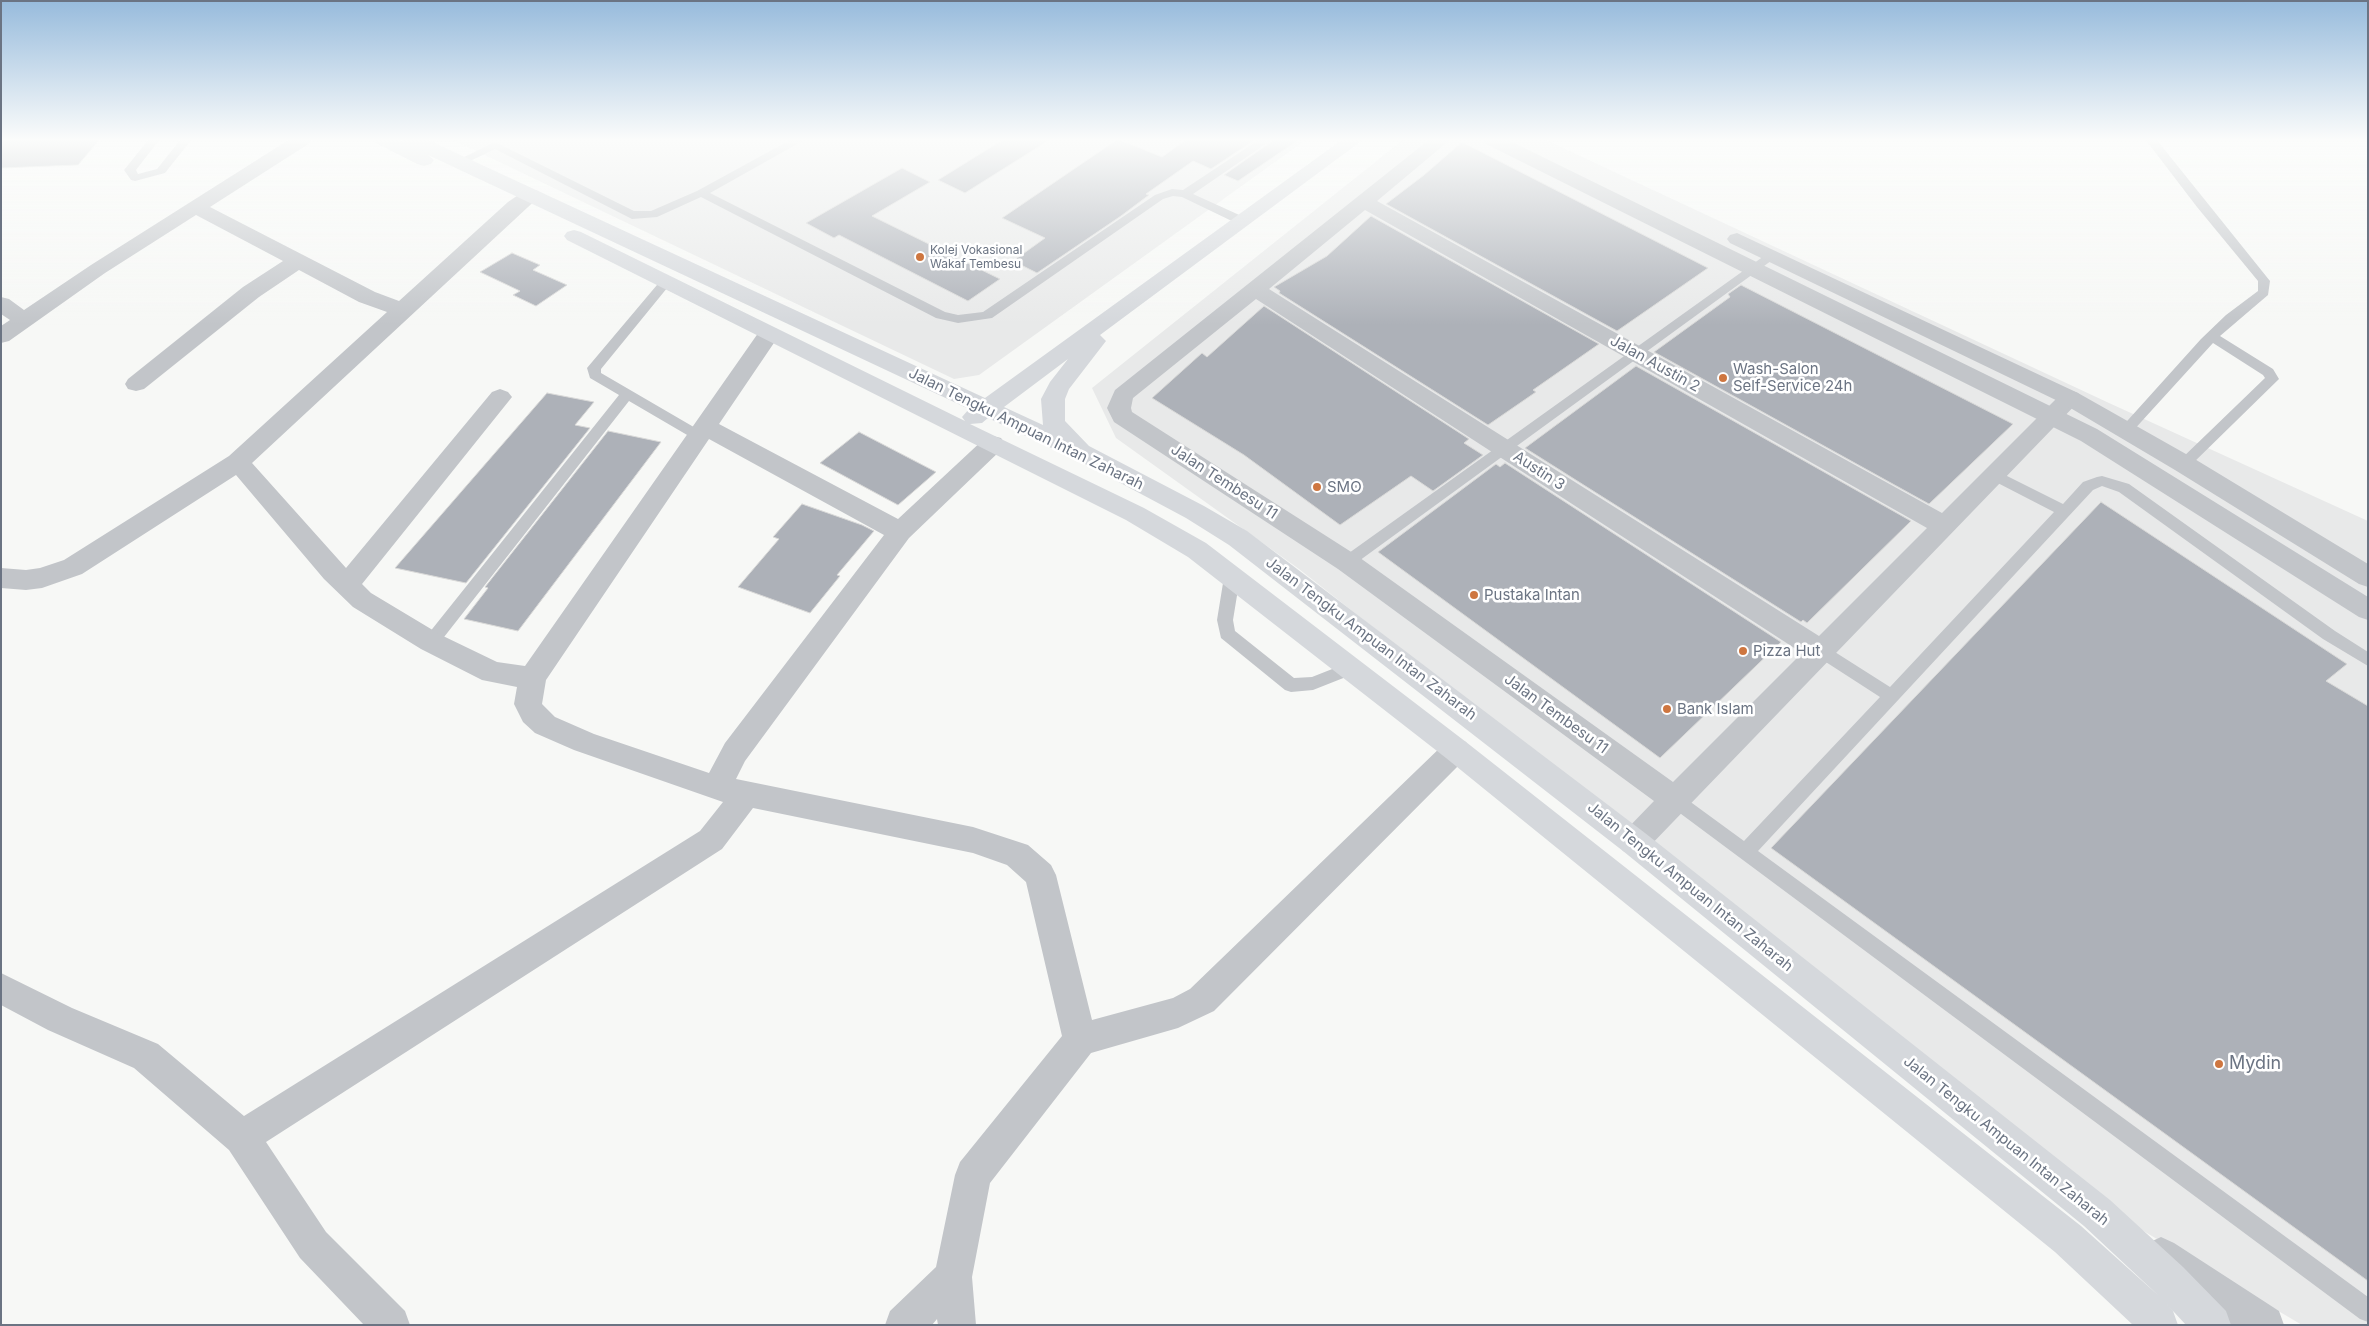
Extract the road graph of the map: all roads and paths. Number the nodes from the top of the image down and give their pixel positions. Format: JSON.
{"nodes":[{"id":1,"x":205,"y":201,"type":"edge"},
{"id":2,"x":523,"y":201,"type":"junction"},
{"id":3,"x":604,"y":201,"type":"edge"},
{"id":4,"x":683,"y":201,"type":"edge"},
{"id":5,"x":717,"y":201,"type":"edge"},
{"id":6,"x":1153,"y":201,"type":"edge"},
{"id":7,"x":1198,"y":201,"type":"edge"},
{"id":8,"x":1270,"y":201,"type":"edge"},
{"id":9,"x":1628,"y":201,"type":"edge"},
{"id":10,"x":1658,"y":201,"type":"edge"},
{"id":11,"x":2198,"y":201,"type":"edge"},
{"id":12,"x":1365,"y":202,"type":"joint"},
{"id":13,"x":195,"y":207,"type":"junction"},
{"id":14,"x":1690,"y":216,"type":"dead end"},
{"id":15,"x":1242,"y":221,"type":"junction"},
{"id":16,"x":1717,"y":229,"type":"dead end"},
{"id":17,"x":298,"y":261,"type":"junction"},
{"id":18,"x":1762,"y":261,"type":"junction"},
{"id":19,"x":666,"y":282,"type":"junction"},
{"id":20,"x":1256,"y":290,"type":"junction"},
{"id":21,"x":1,"y":304,"type":"edge"},
{"id":22,"x":402,"y":310,"type":"junction"},
{"id":23,"x":1118,"y":312,"type":"junction"},
{"id":24,"x":25,"y":320,"type":"junction"},
{"id":25,"x":770,"y":334,"type":"junction"},
{"id":26,"x":1,"y":336,"type":"edge"},
{"id":27,"x":2212,"y":336,"type":"junction"},
{"id":28,"x":1635,"y":353,"type":"junction"},
{"id":29,"x":1034,"y":373,"type":"junction"},
{"id":30,"x":928,"y":381,"type":"junction"},
{"id":31,"x":136,"y":384,"type":"dead end"},
{"id":32,"x":627,"y":394,"type":"junction"},
{"id":33,"x":500,"y":397,"type":"dead end"},
{"id":34,"x":2061,"y":407,"type":"junction"},
{"id":35,"x":985,"y":408,"type":"junction"},
{"id":36,"x":959,"y":428,"type":"junction"},
{"id":37,"x":2126,"y":430,"type":"junction"},
{"id":38,"x":702,"y":432,"type":"junction"},
{"id":39,"x":993,"y":444,"type":"junction"},
{"id":40,"x":1504,"y":449,"type":"junction"},
{"id":41,"x":1094,"y":458,"type":"junction"},
{"id":42,"x":238,"y":462,"type":"junction"},
{"id":43,"x":2184,"y":464,"type":"junction"},
{"id":44,"x":1995,"y":475,"type":"junction"},
{"id":45,"x":2064,"y":511,"type":"junction"},
{"id":46,"x":1944,"y":526,"type":"junction"},
{"id":47,"x":900,"y":532,"type":"junction"},
{"id":48,"x":1347,"y":562,"type":"junction"},
{"id":49,"x":1232,"y":577,"type":"junction"},
{"id":50,"x":2368,"y":577,"type":"edge"},
{"id":51,"x":1,"y":578,"type":"edge"},
{"id":52,"x":347,"y":585,"type":"junction"},
{"id":53,"x":2368,"y":610,"type":"edge"},
{"id":54,"x":431,"y":642,"type":"junction"},
{"id":55,"x":1822,"y":651,"type":"junction"},
{"id":56,"x":2368,"y":660,"type":"edge"},
{"id":57,"x":1350,"y":668,"type":"junction"},
{"id":58,"x":532,"y":678,"type":"junction"},
{"id":59,"x":1891,"y":696,"type":"junction"},
{"id":60,"x":1456,"y":750,"type":"junction"},
{"id":61,"x":716,"y":788,"type":"junction"},
{"id":62,"x":747,"y":794,"type":"junction"},
{"id":63,"x":1675,"y":800,"type":"junction"},
{"id":64,"x":1634,"y":842,"type":"junction"},
{"id":65,"x":1746,"y":851,"type":"junction"},
{"id":66,"x":1,"y":988,"type":"edge"},
{"id":67,"x":1080,"y":1040,"type":"junction"},
{"id":68,"x":242,"y":1137,"type":"junction"},
{"id":69,"x":2097,"y":1213,"type":"junction"},
{"id":70,"x":953,"y":1277,"type":"junction"},
{"id":71,"x":2366,"y":1308,"type":"edge"},
{"id":72,"x":391,"y":1325,"type":"edge"},
{"id":73,"x":904,"y":1325,"type":"edge"},
{"id":74,"x":956,"y":1325,"type":"edge"},
{"id":75,"x":2159,"y":1325,"type":"edge"},
{"id":76,"x":2212,"y":1325,"type":"edge"},
{"id":77,"x":2265,"y":1325,"type":"edge"}],
"edges":[{"from":1,"to":13,"type":"street"},
{"from":2,"to":19,"type":"main road","name":"Jalan Tengku Ampuan Intan Zaharah"},
{"from":2,"to":22,"type":"street"},
{"from":2,"to":30,"type":"main road","name":"Jalan Tengku Ampuan Intan Zaharah"},
{"from":3,"to":4,"type":"lane"},
{"from":5,"to":6,"type":"lane"},
{"from":7,"to":15,"type":"lane"},
{"from":8,"to":15,"type":"main road"},
{"from":9,"to":18,"type":"street"},
{"from":10,"to":14,"type":"street"},
{"from":11,"to":27,"type":"lane"},
{"from":12,"to":20,"type":"street","name":"Jalan Tembesu 11"},
{"from":12,"to":28,"type":"street","name":"Jalan Austin 2"},
{"from":13,"to":17,"type":"street"},
{"from":13,"to":24,"type":"street"},
{"from":15,"to":23,"type":"main road"},
{"from":16,"to":18,"type":"street"},
{"from":17,"to":22,"type":"street"},
{"from":17,"to":31,"type":"street"},
{"from":18,"to":28,"type":"lane"},
{"from":18,"to":34,"type":"street"},
{"from":19,"to":25,"type":"main road","name":"Jalan Tengku Ampuan Intan Zaharah"},
{"from":19,"to":32,"type":"lane"},
{"from":20,"to":40,"type":"street","name":"Austin 3"},
{"from":20,"to":48,"type":"street","name":"Jalan Tembesu 11"},
{"from":21,"to":24,"type":"street"},
{"from":22,"to":42,"type":"street"},
{"from":23,"to":29,"type":"main road"},
{"from":23,"to":41,"type":"main road"},
{"from":24,"to":26,"type":"street"},
{"from":25,"to":36,"type":"main road","name":"Jalan Tengku Ampuan Intan Zaharah"},
{"from":25,"to":38,"type":"street"},
{"from":27,"to":37,"type":"lane"},
{"from":27,"to":43,"type":"lane"},
{"from":28,"to":40,"type":"lane"},
{"from":28,"to":46,"type":"street","name":"Jalan Austin 2"},
{"from":29,"to":30,"type":"main road"},
{"from":29,"to":35,"type":"main road"},
{"from":30,"to":35,"type":"main road","name":"Jalan Tengku Ampuan Intan Zaharah"},
{"from":32,"to":38,"type":"lane"},
{"from":32,"to":54,"type":"lane"},
{"from":33,"to":52,"type":"street"},
{"from":34,"to":37,"type":"street"},
{"from":34,"to":44,"type":"street"},
{"from":34,"to":53,"type":"street"},
{"from":35,"to":36,"type":"main road"},
{"from":35,"to":41,"type":"main road","name":"Jalan Tengku Ampuan Intan Zaharah"},
{"from":36,"to":39,"type":"main road","name":"Jalan Tengku Ampuan Intan Zaharah"},
{"from":37,"to":43,"type":"street"},
{"from":38,"to":47,"type":"street"},
{"from":38,"to":58,"type":"street"},
{"from":39,"to":47,"type":"street"},
{"from":39,"to":49,"type":"main road","name":"Jalan Tengku Ampuan Intan Zaharah"},
{"from":40,"to":48,"type":"lane"},
{"from":40,"to":55,"type":"street","name":"Austin 3"},
{"from":41,"to":64,"type":"main road","name":"Jalan Tengku Ampuan Intan Zaharah"},
{"from":42,"to":51,"type":"street"},
{"from":42,"to":52,"type":"street"},
{"from":43,"to":50,"type":"street"},
{"from":44,"to":45,"type":"lane"},
{"from":44,"to":46,"type":"street"},
{"from":45,"to":56,"type":"lane"},
{"from":45,"to":59,"type":"lane"},
{"from":46,"to":55,"type":"street"},
{"from":47,"to":61,"type":"street"},
{"from":48,"to":63,"type":"street","name":"Jalan Tembesu 11"},
{"from":49,"to":57,"type":"main road","name":"Jalan Tengku Ampuan Intan Zaharah"},
{"from":49,"to":57,"type":"lane"},
{"from":52,"to":54,"type":"street"},
{"from":54,"to":58,"type":"street"},
{"from":55,"to":59,"type":"lane"},
{"from":55,"to":63,"type":"street"},
{"from":57,"to":60,"type":"main road","name":"Jalan Tengku Ampuan Intan Zaharah"},
{"from":58,"to":61,"type":"street"},
{"from":59,"to":65,"type":"lane"},
{"from":60,"to":67,"type":"street"},
{"from":60,"to":75,"type":"main road","name":"Jalan Tengku Ampuan Intan Zaharah"},
{"from":61,"to":62,"type":"street"},
{"from":62,"to":67,"type":"street"},
{"from":62,"to":68,"type":"street"},
{"from":63,"to":64,"type":"street"},
{"from":63,"to":65,"type":"lane"},
{"from":64,"to":69,"type":"main road","name":"Jalan Tengku Ampuan Intan Zaharah"},
{"from":65,"to":71,"type":"lane"},
{"from":66,"to":68,"type":"street"},
{"from":67,"to":70,"type":"street"},
{"from":68,"to":72,"type":"street"},
{"from":69,"to":76,"type":"main road","name":"Jalan Tengku Ampuan Intan Zaharah"},
{"from":69,"to":77,"type":"street"},
{"from":70,"to":73,"type":"street"},
{"from":70,"to":74,"type":"street"}]}
